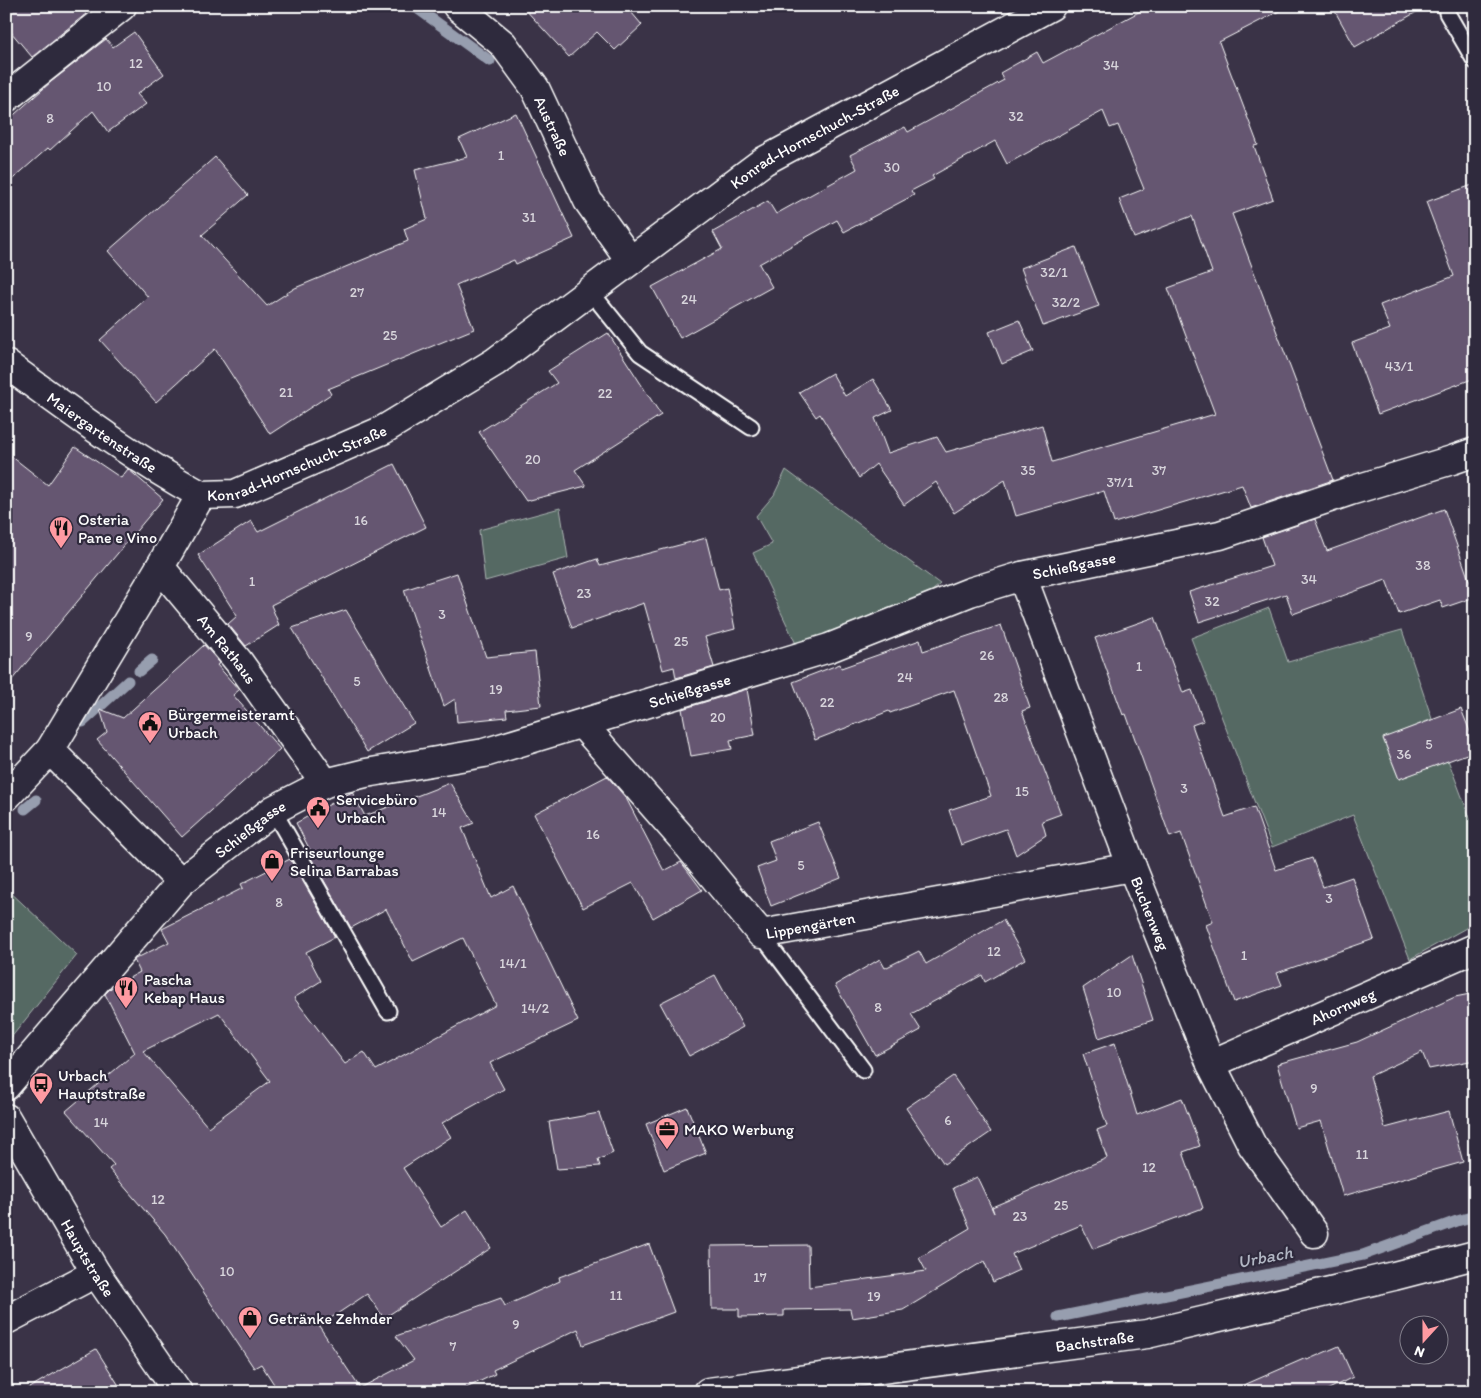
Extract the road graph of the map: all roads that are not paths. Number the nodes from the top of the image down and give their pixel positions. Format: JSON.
{"nodes":[{"id":1,"x":122,"y":6,"type":"edge"},
{"id":2,"x":457,"y":6,"type":"edge"},
{"id":3,"x":1052,"y":6,"type":"edge"},
{"id":4,"x":1448,"y":13,"type":"dead end"},
{"id":5,"x":1475,"y":61,"type":"edge"},
{"id":6,"x":6,"y":98,"type":"edge"},
{"id":7,"x":630,"y":260,"type":"junction"},
{"id":8,"x":590,"y":291,"type":"junction"},
{"id":9,"x":6,"y":364,"type":"edge"},
{"id":10,"x":751,"y":427,"type":"dead end"},
{"id":11,"x":1475,"y":452,"type":"edge"},
{"id":12,"x":202,"y":496,"type":"junction"},
{"id":13,"x":160,"y":567,"type":"junction"},
{"id":14,"x":1022,"y":576,"type":"junction"},
{"id":15,"x":582,"y":724,"type":"junction"},
{"id":16,"x":50,"y":750,"type":"junction"},
{"id":17,"x":325,"y":783,"type":"junction"},
{"id":18,"x":6,"y":797,"type":"edge"},
{"id":19,"x":273,"y":810,"type":"junction"},
{"id":20,"x":1132,"y":867,"type":"junction"},
{"id":21,"x":181,"y":882,"type":"junction"},
{"id":22,"x":761,"y":934,"type":"junction"},
{"id":23,"x":1475,"y":948,"type":"edge"},
{"id":24,"x":388,"y":1011,"type":"dead end"},
{"id":25,"x":1211,"y":1064,"type":"junction"},
{"id":26,"x":863,"y":1070,"type":"dead end"},
{"id":27,"x":6,"y":1086,"type":"edge"},
{"id":28,"x":6,"y":1118,"type":"edge"},
{"id":29,"x":1314,"y":1233,"type":"dead end"},
{"id":30,"x":1475,"y":1255,"type":"edge"},
{"id":31,"x":96,"y":1273,"type":"junction"},
{"id":32,"x":6,"y":1320,"type":"edge"},
{"id":33,"x":178,"y":1392,"type":"edge"},
{"id":34,"x":708,"y":1392,"type":"edge"}],
"edges":[{"from":1,"to":6,"type":"street"},
{"from":2,"to":7,"type":"street","name":"Austraße"},
{"from":3,"to":7,"type":"street","name":"Konrad-Hornschuch-Straße"},
{"from":4,"to":5,"type":"lane"},
{"from":7,"to":8,"type":"street","name":"Konrad-Hornschuch-Straße"},
{"from":8,"to":10,"type":"lane"},
{"from":8,"to":12,"type":"street","name":"Konrad-Hornschuch-Straße"},
{"from":9,"to":12,"type":"street","name":"Maiergartenstraße"},
{"from":11,"to":14,"type":"street","name":"Schießgasse"},
{"from":12,"to":13,"type":"street","name":"Konrad-Hornschuch-Straße"},
{"from":13,"to":16,"type":"street","name":"Konrad-Hornschuch-Straße"},
{"from":13,"to":17,"type":"street","name":"Am Rathaus"},
{"from":14,"to":15,"type":"street","name":"Schießgasse"},
{"from":14,"to":20,"type":"street","name":"Buchenweg"},
{"from":15,"to":17,"type":"street","name":"Schießgasse"},
{"from":15,"to":22,"type":"street","name":"Lippengärten"},
{"from":16,"to":18,"type":"street","name":"Konrad-Hornschuch-Straße"},
{"from":16,"to":21,"type":"street"},
{"from":17,"to":19,"type":"street","name":"Schießgasse"},
{"from":19,"to":21,"type":"street","name":"Schießgasse"},
{"from":19,"to":24,"type":"lane"},
{"from":20,"to":22,"type":"street","name":"Lippengärten"},
{"from":20,"to":25,"type":"street","name":"Buchenweg"},
{"from":21,"to":27,"type":"street","name":"Schießgasse"},
{"from":22,"to":26,"type":"lane"},
{"from":23,"to":25,"type":"street","name":"Ahornweg"},
{"from":25,"to":29,"type":"street","name":"Buchenweg"},
{"from":28,"to":31,"type":"street","name":"Hauptstraße"},
{"from":30,"to":34,"type":"street","name":"Bachstraße"},
{"from":31,"to":32,"type":"street"},
{"from":31,"to":33,"type":"street","name":"Hauptstraße"}]}
